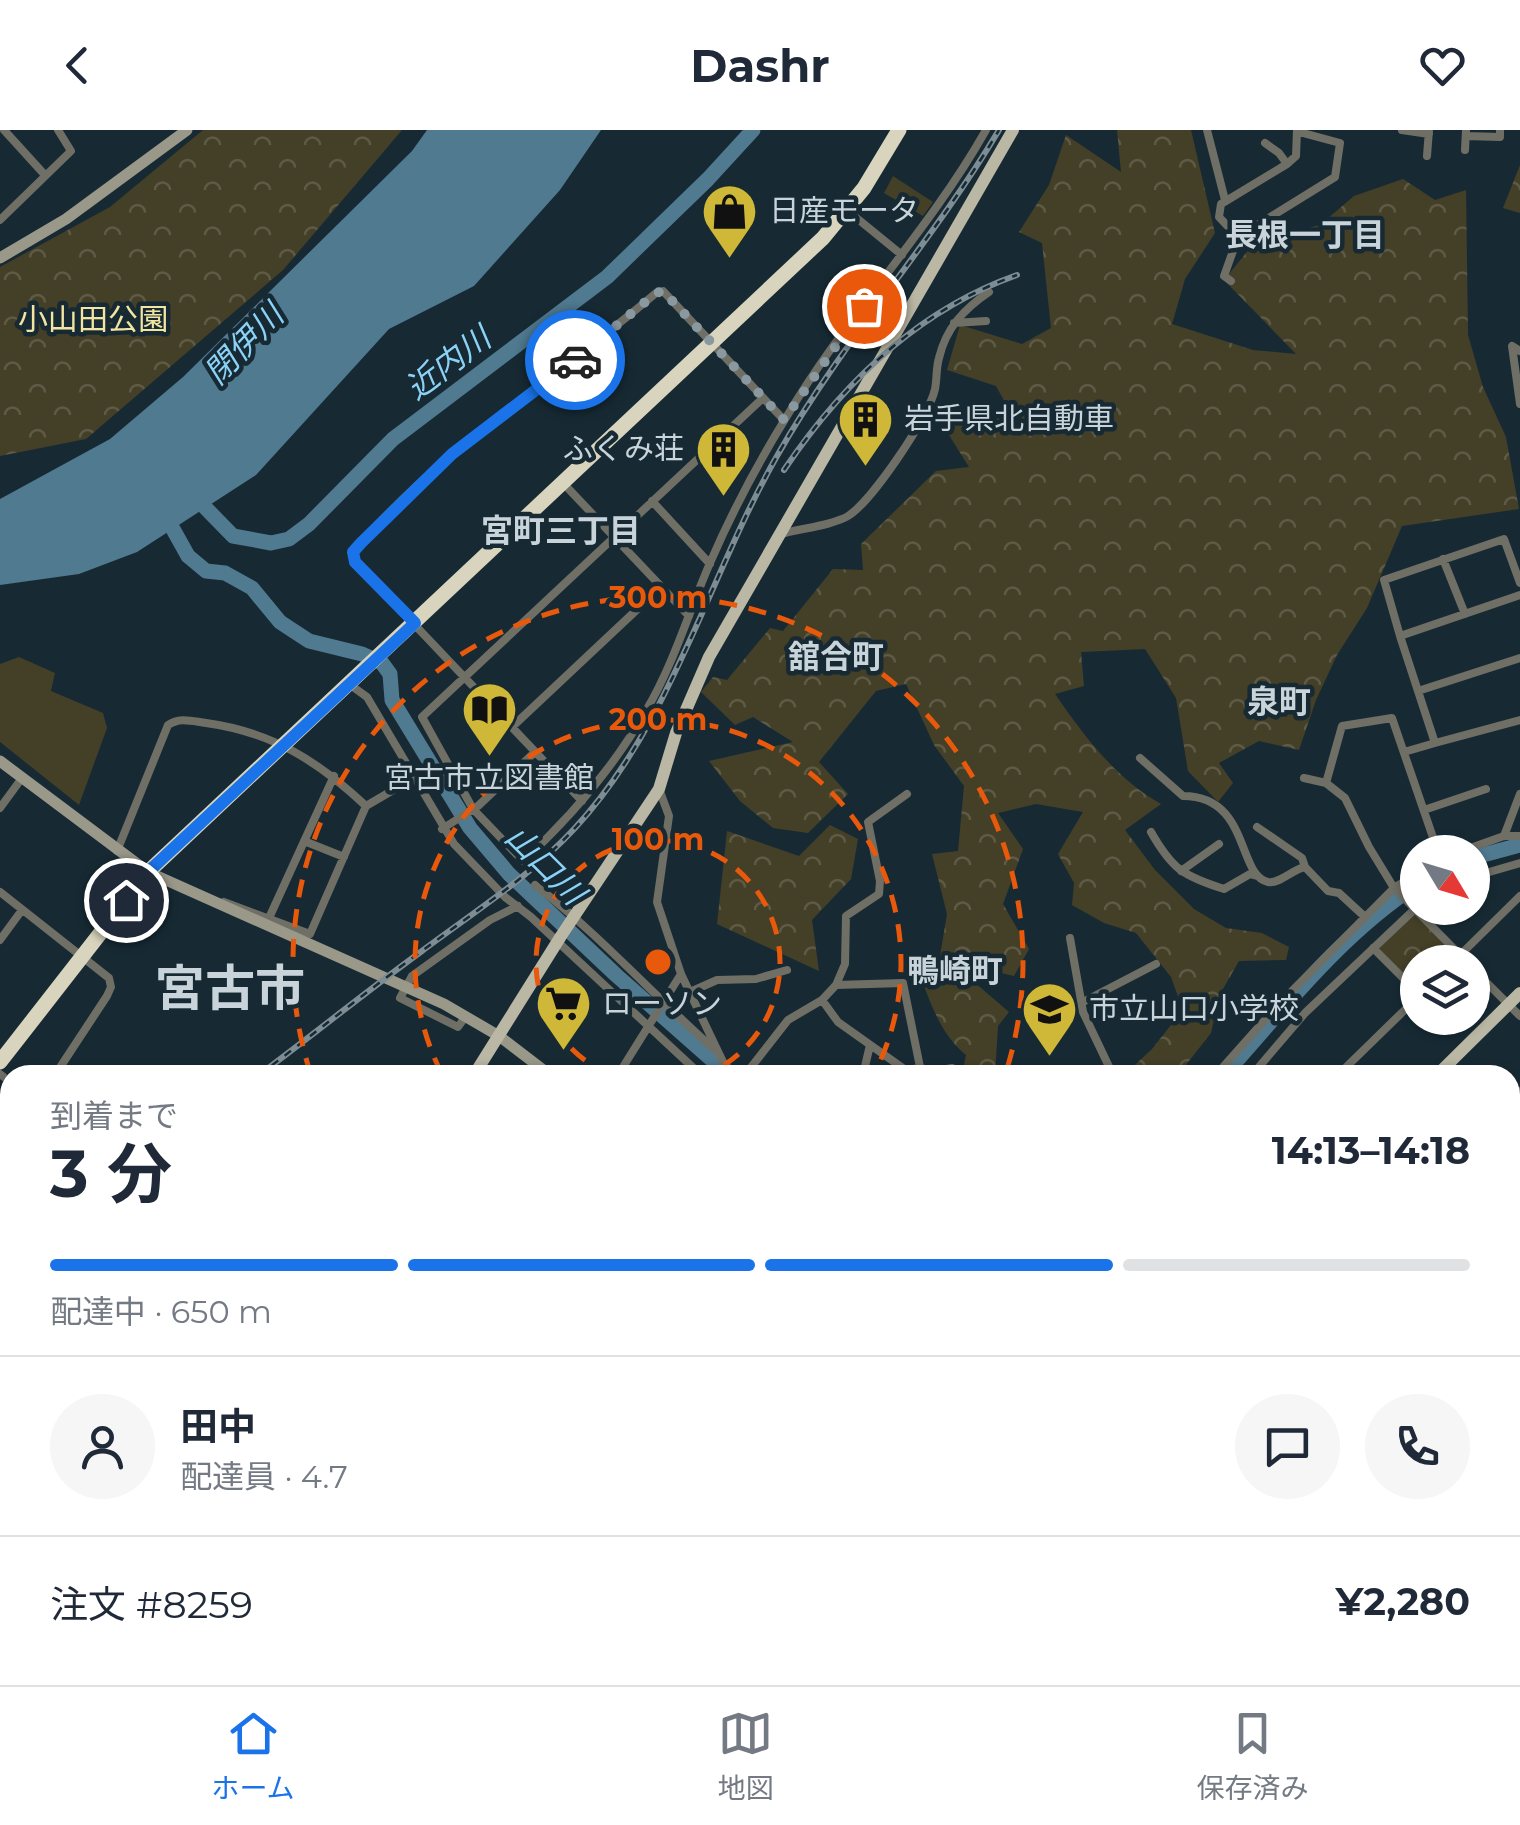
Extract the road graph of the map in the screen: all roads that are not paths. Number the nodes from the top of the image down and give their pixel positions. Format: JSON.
{"nodes":[{"id":1,"x":4,"y":130,"type":"edge"},
{"id":2,"x":58,"y":130,"type":"edge"},
{"id":3,"x":186,"y":130,"type":"edge"},
{"id":4,"x":899,"y":130,"type":"edge"},
{"id":5,"x":986,"y":130,"type":"edge"},
{"id":6,"x":1013,"y":130,"type":"edge"},
{"id":7,"x":1207,"y":130,"type":"edge"},
{"id":8,"x":1402,"y":130,"type":"edge"},
{"id":9,"x":1500,"y":130,"type":"edge"},
{"id":10,"x":1298,"y":131,"type":"edge"},
{"id":11,"x":1429,"y":132,"type":"edge"},
{"id":12,"x":1466,"y":133,"type":"edge"},
{"id":13,"x":1265,"y":143,"type":"dead end"},
{"id":14,"x":1465,"y":150,"type":"dead end"},
{"id":15,"x":1428,"y":156,"type":"dead end"},
{"id":16,"x":1287,"y":164,"type":"junction"},
{"id":17,"x":44,"y":174,"type":"junction"},
{"id":18,"x":1225,"y":200,"type":"junction"},
{"id":19,"x":848,"y":211,"type":"junction"},
{"id":20,"x":1,"y":219,"type":"edge"},
{"id":21,"x":1238,"y":237,"type":"junction"},
{"id":22,"x":902,"y":255,"type":"junction"},
{"id":23,"x":0,"y":258,"type":"edge"},
{"id":24,"x":1230,"y":281,"type":"dead end"},
{"id":25,"x":989,"y":292,"type":"dead end"},
{"id":26,"x":986,"y":321,"type":"dead end"},
{"id":27,"x":954,"y":323,"type":"junction"},
{"id":28,"x":714,"y":344,"type":"junction"},
{"id":29,"x":1520,"y":351,"type":"edge"},
{"id":30,"x":762,"y":399,"type":"junction"},
{"id":31,"x":1520,"y":404,"type":"edge"},
{"id":32,"x":784,"y":420,"type":"junction"},
{"id":33,"x":563,"y":483,"type":"junction"},
{"id":34,"x":652,"y":502,"type":"junction"},
{"id":35,"x":781,"y":534,"type":"junction"},
{"id":36,"x":614,"y":537,"type":"junction"},
{"id":37,"x":1443,"y":559,"type":"junction"},
{"id":38,"x":710,"y":564,"type":"junction"},
{"id":39,"x":1520,"y":583,"type":"edge"},
{"id":40,"x":661,"y":586,"type":"junction"},
{"id":41,"x":1520,"y":595,"type":"edge"},
{"id":42,"x":1465,"y":614,"type":"junction"},
{"id":43,"x":688,"y":616,"type":"junction"},
{"id":44,"x":415,"y":623,"type":"junction"},
{"id":45,"x":1400,"y":636,"type":"junction"},
{"id":46,"x":1520,"y":658,"type":"edge"},
{"id":47,"x":464,"y":677,"type":"junction"},
{"id":48,"x":349,"y":684,"type":"junction"},
{"id":49,"x":1418,"y":691,"type":"junction"},
{"id":50,"x":1520,"y":720,"type":"edge"},
{"id":51,"x":512,"y":727,"type":"junction"},
{"id":52,"x":1435,"y":742,"type":"junction"},
{"id":53,"x":285,"y":747,"type":"junction"},
{"id":54,"x":535,"y":752,"type":"junction"},
{"id":55,"x":1404,"y":752,"type":"junction"},
{"id":56,"x":1140,"y":758,"type":"dead end"},
{"id":57,"x":0,"y":761,"type":"edge"},
{"id":58,"x":334,"y":776,"type":"junction"},
{"id":59,"x":22,"y":778,"type":"junction"},
{"id":60,"x":1304,"y":778,"type":"dead end"},
{"id":61,"x":412,"y":779,"type":"junction"},
{"id":62,"x":1326,"y":784,"type":"junction"},
{"id":63,"x":659,"y":789,"type":"junction"},
{"id":64,"x":1486,"y":789,"type":"dead end"},
{"id":65,"x":907,"y":794,"type":"dead end"},
{"id":66,"x":1520,"y":794,"type":"edge"},
{"id":67,"x":582,"y":801,"type":"junction"},
{"id":68,"x":366,"y":806,"type":"junction"},
{"id":69,"x":0,"y":808,"type":"edge"},
{"id":70,"x":1424,"y":810,"type":"junction"},
{"id":71,"x":470,"y":811,"type":"junction"},
{"id":72,"x":447,"y":826,"type":"junction"},
{"id":73,"x":1257,"y":826,"type":"dead end"},
{"id":74,"x":1151,"y":832,"type":"dead end"},
{"id":75,"x":1432,"y":835,"type":"edge"},
{"id":76,"x":1504,"y":836,"type":"junction"},
{"id":77,"x":1520,"y":836,"type":"edge"},
{"id":78,"x":304,"y":841,"type":"junction"},
{"id":79,"x":1490,"y":841,"type":"edge"},
{"id":80,"x":1219,"y":844,"type":"dead end"},
{"id":81,"x":117,"y":850,"type":"junction"},
{"id":82,"x":344,"y":857,"type":"junction"},
{"id":83,"x":1520,"y":863,"type":"edge"},
{"id":84,"x":1305,"y":867,"type":"junction"},
{"id":85,"x":1181,"y":871,"type":"junction"},
{"id":86,"x":148,"y":872,"type":"junction"},
{"id":87,"x":1490,"y":872,"type":"edge"},
{"id":88,"x":1257,"y":876,"type":"junction"},
{"id":89,"x":536,"y":885,"type":"dead end"},
{"id":90,"x":1400,"y":887,"type":"edge"},
{"id":91,"x":1396,"y":890,"type":"junction"},
{"id":92,"x":0,"y":892,"type":"edge"},
{"id":93,"x":1400,"y":894,"type":"edge"},
{"id":94,"x":1520,"y":896,"type":"edge"},
{"id":95,"x":206,"y":900,"type":"junction"},
{"id":96,"x":518,"y":906,"type":"junction"},
{"id":97,"x":22,"y":910,"type":"junction"},
{"id":98,"x":1365,"y":917,"type":"junction"},
{"id":99,"x":269,"y":918,"type":"junction"},
{"id":100,"x":573,"y":918,"type":"junction"},
{"id":101,"x":1400,"y":922,"type":"edge"},
{"id":102,"x":1430,"y":925,"type":"edge"},
{"id":103,"x":1070,"y":938,"type":"dead end"},
{"id":104,"x":559,"y":939,"type":"junction"},
{"id":105,"x":0,"y":940,"type":"edge"},
{"id":106,"x":1448,"y":945,"type":"edge"},
{"id":107,"x":1478,"y":945,"type":"edge"},
{"id":108,"x":1373,"y":948,"type":"junction"},
{"id":109,"x":82,"y":955,"type":"junction"},
{"id":110,"x":1156,"y":964,"type":"dead end"},
{"id":111,"x":787,"y":970,"type":"dead end"},
{"id":112,"x":681,"y":974,"type":"junction"},
{"id":113,"x":1400,"y":976,"type":"edge"},
{"id":114,"x":836,"y":985,"type":"junction"},
{"id":115,"x":1490,"y":987,"type":"edge"},
{"id":116,"x":690,"y":992,"type":"junction"},
{"id":117,"x":1520,"y":993,"type":"edge"},
{"id":118,"x":822,"y":1000,"type":"junction"},
{"id":119,"x":1083,"y":1002,"type":"junction"},
{"id":120,"x":1509,"y":1004,"type":"junction"},
{"id":121,"x":662,"y":1005,"type":"junction"},
{"id":122,"x":1400,"y":1013,"type":"edge"},
{"id":123,"x":466,"y":1016,"type":"junction"},
{"id":124,"x":1520,"y":1016,"type":"edge"},
{"id":125,"x":650,"y":1024,"type":"junction"},
{"id":126,"x":499,"y":1036,"type":"junction"},
{"id":127,"x":870,"y":1045,"type":"junction"},
{"id":128,"x":719,"y":1053,"type":"junction"},
{"id":129,"x":0,"y":1062,"type":"edge"},
{"id":130,"x":61,"y":1065,"type":"edge"},
{"id":131,"x":480,"y":1065,"type":"edge"},
{"id":132,"x":537,"y":1065,"type":"edge"},
{"id":133,"x":624,"y":1065,"type":"edge"},
{"id":134,"x":691,"y":1065,"type":"edge"},
{"id":135,"x":723,"y":1065,"type":"edge"},
{"id":136,"x":753,"y":1065,"type":"edge"},
{"id":137,"x":865,"y":1065,"type":"edge"},
{"id":138,"x":897,"y":1065,"type":"edge"},
{"id":139,"x":920,"y":1065,"type":"edge"},
{"id":140,"x":1107,"y":1065,"type":"edge"},
{"id":141,"x":1225,"y":1065,"type":"edge"},
{"id":142,"x":1261,"y":1065,"type":"edge"},
{"id":143,"x":1348,"y":1065,"type":"edge"},
{"id":144,"x":1447,"y":1065,"type":"edge"}],
"edges":[{"from":1,"to":17,"type":"street"},
{"from":2,"to":17,"type":"street"},
{"from":3,"to":23,"type":"street"},
{"from":4,"to":19,"type":"highway"},
{"from":5,"to":22,"type":"street"},
{"from":6,"to":35,"type":"main road"},
{"from":7,"to":18,"type":"street"},
{"from":8,"to":11,"type":"street"},
{"from":9,"to":12,"type":"street"},
{"from":10,"to":16,"type":"street"},
{"from":10,"to":21,"type":"street"},
{"from":11,"to":15,"type":"street"},
{"from":12,"to":14,"type":"street"},
{"from":13,"to":16,"type":"street"},
{"from":16,"to":18,"type":"street"},
{"from":17,"to":20,"type":"street"},
{"from":18,"to":21,"type":"street"},
{"from":19,"to":22,"type":"street"},
{"from":19,"to":28,"type":"highway"},
{"from":21,"to":24,"type":"street"},
{"from":22,"to":32,"type":"street"},
{"from":25,"to":27,"type":"street"},
{"from":26,"to":27,"type":"street"},
{"from":27,"to":35,"type":"street"},
{"from":28,"to":30,"type":"street"},
{"from":28,"to":33,"type":"highway"},
{"from":28,"to":44,"type":"street"},
{"from":29,"to":31,"type":"street"},
{"from":30,"to":32,"type":"street"},
{"from":30,"to":34,"type":"street"},
{"from":32,"to":38,"type":"street"},
{"from":33,"to":36,"type":"street"},
{"from":33,"to":44,"type":"highway"},
{"from":34,"to":36,"type":"street"},
{"from":34,"to":38,"type":"street"},
{"from":35,"to":63,"type":"main road"},
{"from":36,"to":40,"type":"street"},
{"from":36,"to":47,"type":"street"},
{"from":37,"to":39,"type":"street"},
{"from":37,"to":42,"type":"street"},
{"from":37,"to":45,"type":"street"},
{"from":38,"to":43,"type":"street"},
{"from":40,"to":43,"type":"street"},
{"from":40,"to":51,"type":"street"},
{"from":41,"to":42,"type":"street"},
{"from":42,"to":45,"type":"street"},
{"from":43,"to":67,"type":"street"},
{"from":44,"to":47,"type":"street"},
{"from":44,"to":48,"type":"highway"},
{"from":45,"to":49,"type":"street"},
{"from":46,"to":49,"type":"street"},
{"from":47,"to":51,"type":"street"},
{"from":47,"to":71,"type":"street"},
{"from":48,"to":53,"type":"highway"},
{"from":48,"to":61,"type":"street"},
{"from":49,"to":52,"type":"street"},
{"from":50,"to":52,"type":"street"},
{"from":51,"to":54,"type":"street"},
{"from":52,"to":55,"type":"street"},
{"from":53,"to":58,"type":"street"},
{"from":53,"to":81,"type":"street"},
{"from":53,"to":86,"type":"highway"},
{"from":54,"to":67,"type":"street"},
{"from":54,"to":71,"type":"street"},
{"from":55,"to":62,"type":"street"},
{"from":55,"to":70,"type":"street"},
{"from":56,"to":88,"type":"street"},
{"from":57,"to":59,"type":"street"},
{"from":58,"to":68,"type":"street"},
{"from":58,"to":78,"type":"street"},
{"from":59,"to":69,"type":"street"},
{"from":59,"to":81,"type":"street"},
{"from":60,"to":62,"type":"street"},
{"from":61,"to":68,"type":"street"},
{"from":61,"to":72,"type":"street"},
{"from":62,"to":91,"type":"street"},
{"from":63,"to":100,"type":"main road"},
{"from":63,"to":112,"type":"street"},
{"from":64,"to":70,"type":"street"},
{"from":65,"to":114,"type":"street"},
{"from":66,"to":76,"type":"street"},
{"from":67,"to":71,"type":"street"},
{"from":68,"to":82,"type":"street"},
{"from":70,"to":75,"type":"street"},
{"from":71,"to":72,"type":"street"},
{"from":72,"to":96,"type":"street"},
{"from":73,"to":84,"type":"street"},
{"from":74,"to":85,"type":"street"},
{"from":76,"to":77,"type":"street"},
{"from":76,"to":79,"type":"street"},
{"from":78,"to":82,"type":"street"},
{"from":78,"to":99,"type":"street"},
{"from":80,"to":85,"type":"street"},
{"from":81,"to":86,"type":"street"},
{"from":82,"to":99,"type":"street"},
{"from":83,"to":87,"type":"street"},
{"from":84,"to":88,"type":"street"},
{"from":84,"to":98,"type":"street"},
{"from":85,"to":88,"type":"street"},
{"from":86,"to":95,"type":"street"},
{"from":86,"to":109,"type":"highway"},
{"from":89,"to":100,"type":"street"},
{"from":90,"to":91,"type":"street"},
{"from":91,"to":93,"type":"street"},
{"from":91,"to":98,"type":"street"},
{"from":92,"to":97,"type":"street"},
{"from":94,"to":107,"type":"street"},
{"from":95,"to":99,"type":"street"},
{"from":95,"to":123,"type":"street"},
{"from":96,"to":104,"type":"street"},
{"from":96,"to":123,"type":"street"},
{"from":97,"to":105,"type":"street"},
{"from":97,"to":109,"type":"street"},
{"from":98,"to":141,"type":"street"},
{"from":100,"to":104,"type":"main road"},
{"from":100,"to":121,"type":"street"},
{"from":101,"to":108,"type":"street"},
{"from":102,"to":106,"type":"street"},
{"from":103,"to":119,"type":"street"},
{"from":104,"to":125,"type":"street"},
{"from":104,"to":126,"type":"main road"},
{"from":108,"to":113,"type":"street"},
{"from":108,"to":142,"type":"street"},
{"from":109,"to":129,"type":"highway"},
{"from":109,"to":130,"type":"street"},
{"from":110,"to":119,"type":"street"},
{"from":111,"to":116,"type":"street"},
{"from":112,"to":116,"type":"street"},
{"from":112,"to":121,"type":"street"},
{"from":114,"to":118,"type":"street"},
{"from":114,"to":139,"type":"street"},
{"from":115,"to":120,"type":"street"},
{"from":116,"to":128,"type":"street"},
{"from":117,"to":120,"type":"main road"},
{"from":118,"to":127,"type":"street"},
{"from":118,"to":136,"type":"street"},
{"from":119,"to":140,"type":"street"},
{"from":120,"to":124,"type":"street"},
{"from":120,"to":144,"type":"main road"},
{"from":121,"to":125,"type":"street"},
{"from":121,"to":128,"type":"street"},
{"from":122,"to":143,"type":"street"},
{"from":123,"to":126,"type":"street"},
{"from":125,"to":133,"type":"street"},
{"from":125,"to":134,"type":"street"},
{"from":126,"to":131,"type":"main road"},
{"from":126,"to":132,"type":"street"},
{"from":127,"to":137,"type":"street"},
{"from":127,"to":138,"type":"street"},
{"from":128,"to":135,"type":"street"}]}
